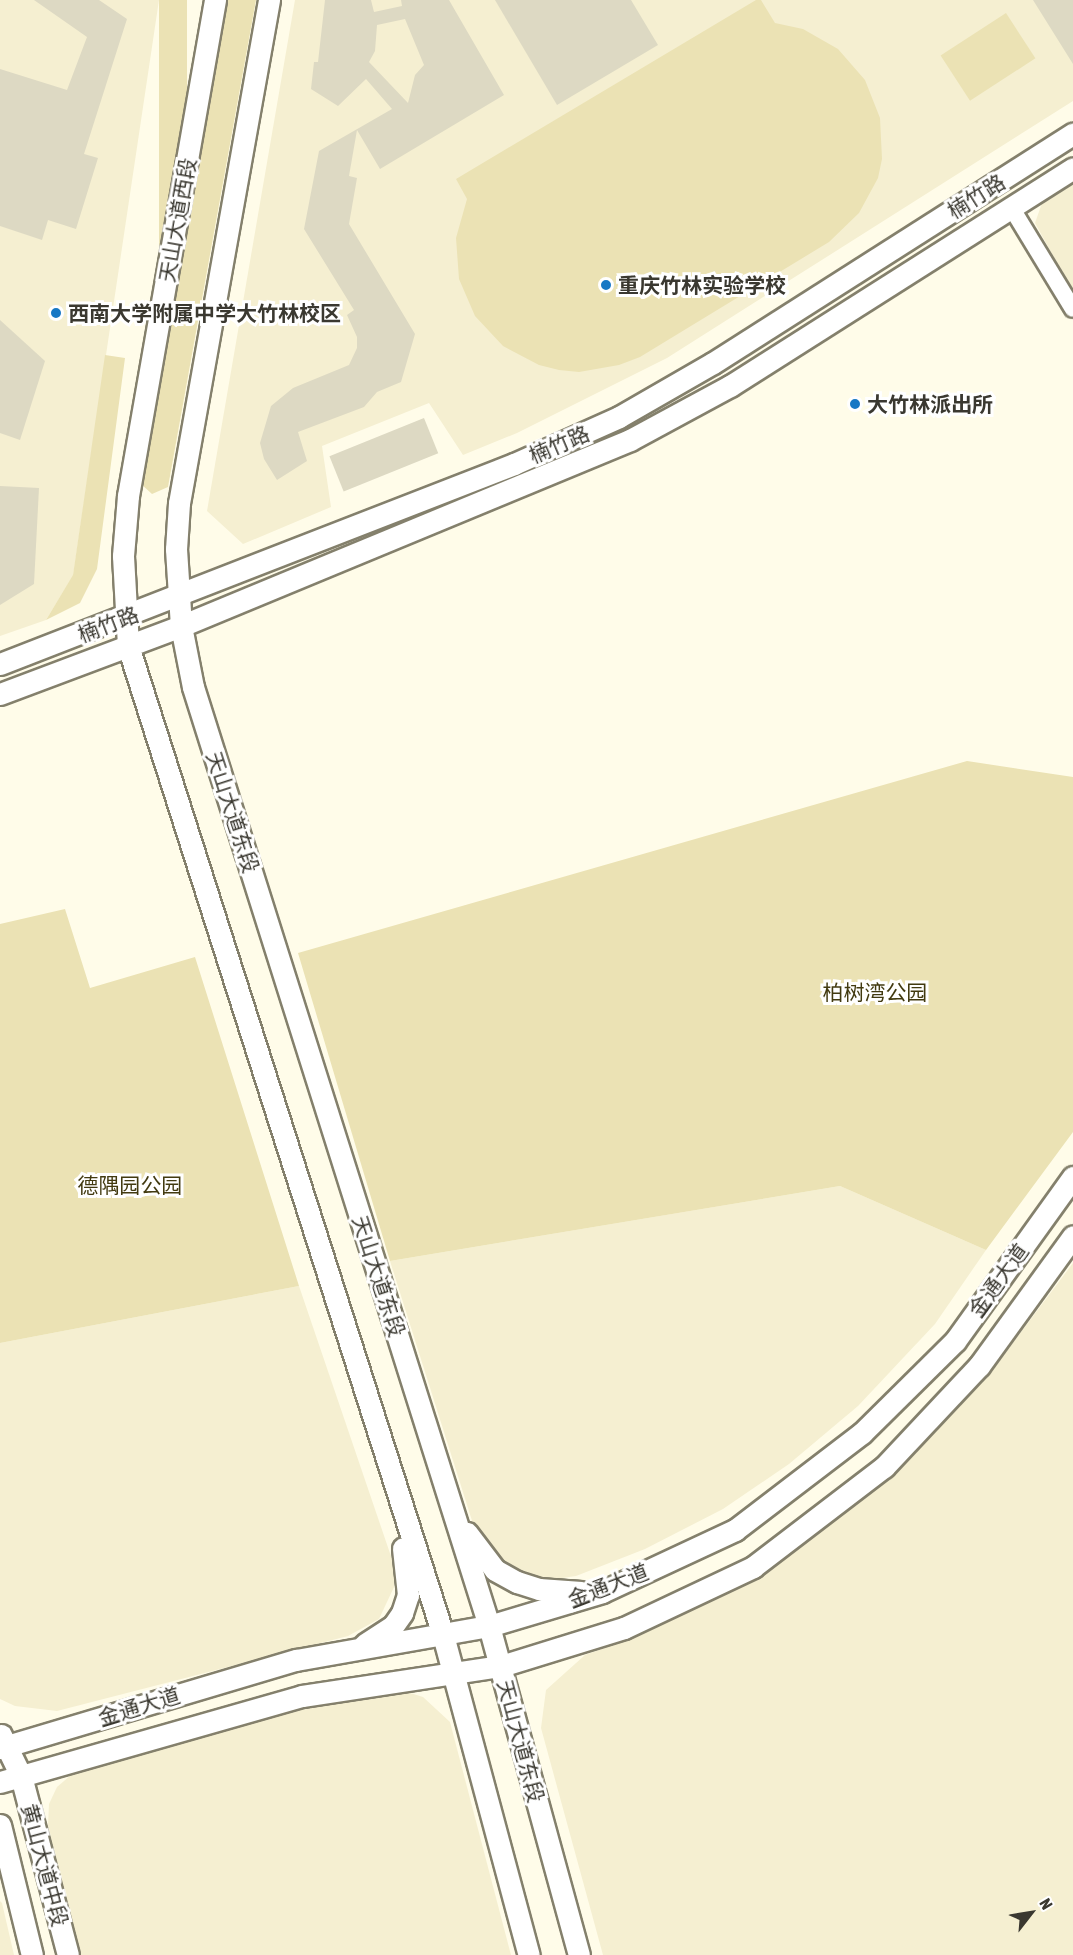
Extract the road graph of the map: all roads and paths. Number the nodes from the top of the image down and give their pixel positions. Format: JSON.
{"nodes":[{"id":1,"x":215,"y":0,"type":"edge"},
{"id":2,"x":269,"y":0,"type":"edge"},
{"id":3,"x":1073,"y":134,"type":"edge"},
{"id":4,"x":1073,"y":168,"type":"edge"},
{"id":5,"x":1011,"y":207,"type":"junction"},
{"id":6,"x":1073,"y":309,"type":"edge"},
{"id":7,"x":177,"y":598,"type":"junction"},
{"id":8,"x":124,"y":618,"type":"junction"},
{"id":9,"x":181,"y":626,"type":"junction"},
{"id":10,"x":128,"y":646,"type":"junction"},
{"id":11,"x":0,"y":664,"type":"edge"},
{"id":12,"x":0,"y":694,"type":"edge"},
{"id":13,"x":1073,"y":1177,"type":"edge"},
{"id":14,"x":1073,"y":1236,"type":"edge"},
{"id":15,"x":389,"y":1474,"type":"junction"},
{"id":16,"x":450,"y":1499,"type":"junction"},
{"id":17,"x":602,"y":1592,"type":"junction"},
{"id":18,"x":489,"y":1626,"type":"junction"},
{"id":19,"x":443,"y":1635,"type":"junction"},
{"id":20,"x":354,"y":1650,"type":"junction"},
{"id":21,"x":501,"y":1666,"type":"junction"},
{"id":22,"x":454,"y":1675,"type":"junction"},
{"id":23,"x":2,"y":1742,"type":"edge"},
{"id":24,"x":21,"y":1776,"type":"junction"},
{"id":25,"x":0,"y":1782,"type":"edge"},
{"id":26,"x":0,"y":1825,"type":"edge"},
{"id":27,"x":0,"y":1875,"type":"edge"},
{"id":28,"x":18,"y":1896,"type":"junction"},
{"id":29,"x":32,"y":1955,"type":"edge"},
{"id":30,"x":68,"y":1955,"type":"edge"},
{"id":31,"x":529,"y":1955,"type":"edge"},
{"id":32,"x":579,"y":1955,"type":"edge"}],
"edges":[{"from":1,"to":8,"type":"main road","name":"天山大道西段"},
{"from":2,"to":7,"type":"main road"},
{"from":3,"to":7,"type":"main road","name":"楠竹路"},
{"from":4,"to":5,"type":"main road","name":"楠竹路"},
{"from":5,"to":6,"type":"street"},
{"from":5,"to":9,"type":"main road","name":"楠竹路"},
{"from":7,"to":8,"type":"main road","name":"楠竹路"},
{"from":7,"to":9,"type":"main road","name":"天山大道东段"},
{"from":8,"to":10,"type":"main road"},
{"from":8,"to":11,"type":"main road","name":"楠竹路"},
{"from":9,"to":10,"type":"main road","name":"楠竹路"},
{"from":9,"to":16,"type":"main road","name":"天山大道东段"},
{"from":10,"to":12,"type":"main road","name":"楠竹路"},
{"from":10,"to":15,"type":"main road"},
{"from":13,"to":17,"type":"main road","name":"金通大道"},
{"from":14,"to":21,"type":"main road","name":"金通大道"},
{"from":15,"to":19,"type":"main road"},
{"from":15,"to":20,"type":"main road"},
{"from":16,"to":17,"type":"main road"},
{"from":16,"to":18,"type":"main road","name":"天山大道东段"},
{"from":17,"to":18,"type":"main road","name":"金通大道"},
{"from":18,"to":19,"type":"main road","name":"金通大道"},
{"from":18,"to":21,"type":"main road","name":"天山大道东段"},
{"from":19,"to":20,"type":"main road","name":"金通大道"},
{"from":19,"to":22,"type":"main road"},
{"from":20,"to":23,"type":"main road","name":"金通大道"},
{"from":21,"to":22,"type":"main road","name":"金通大道"},
{"from":21,"to":32,"type":"main road","name":"天山大道东段"},
{"from":22,"to":24,"type":"main road","name":"金通大道"},
{"from":22,"to":31,"type":"main road"},
{"from":23,"to":24,"type":"main road","name":"黄山大道中段"},
{"from":24,"to":25,"type":"main road","name":"金通大道"},
{"from":24,"to":30,"type":"main road","name":"黄山大道中段"},
{"from":26,"to":28,"type":"main road","name":"黄山大道中段"},
{"from":27,"to":28,"type":"main road"},
{"from":28,"to":29,"type":"main road","name":"黄山大道中段"}]}
